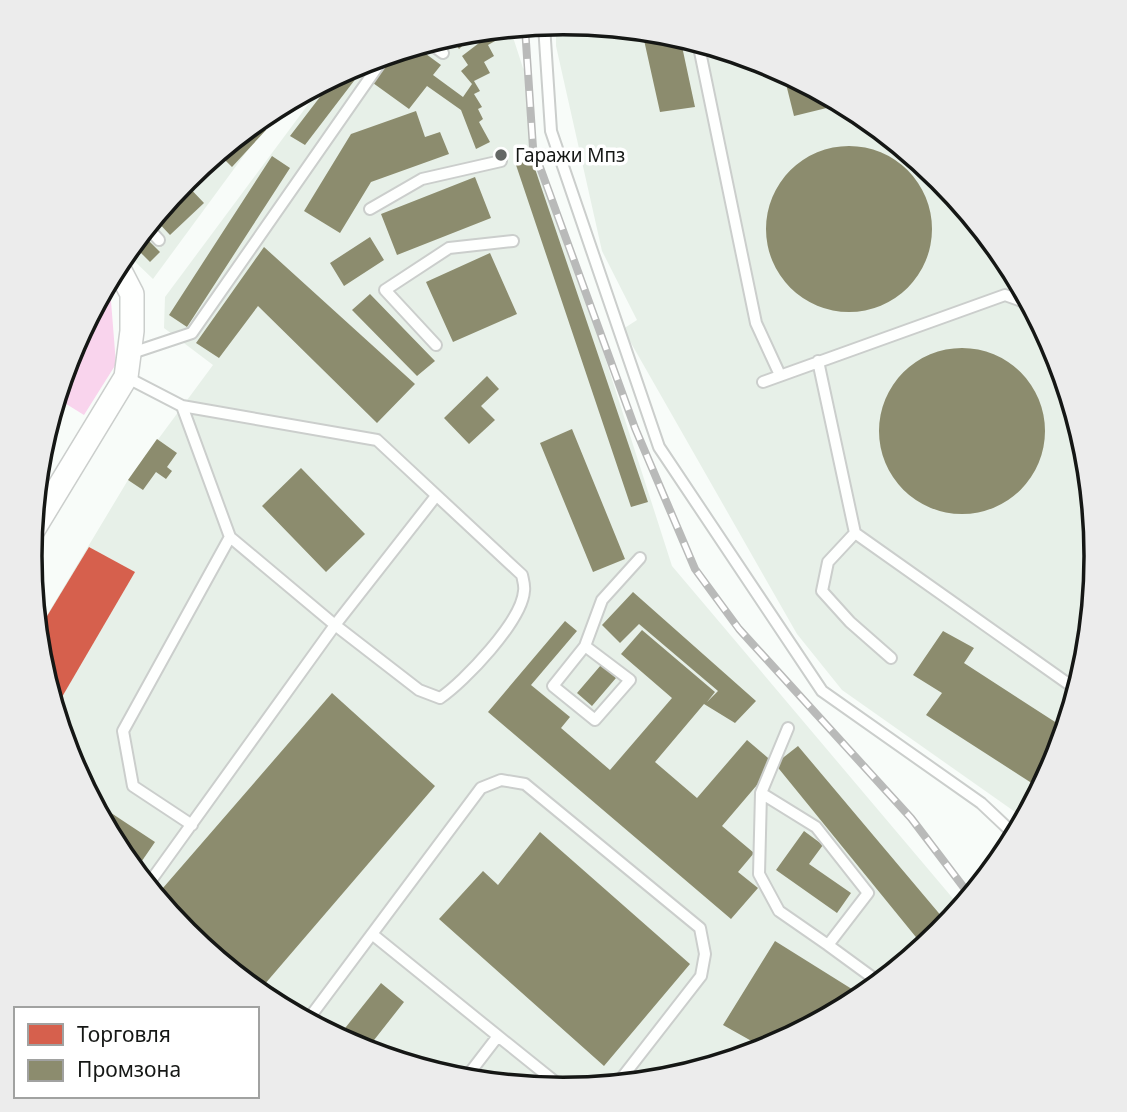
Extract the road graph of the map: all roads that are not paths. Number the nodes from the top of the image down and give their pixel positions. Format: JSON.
{"nodes":[{"id":1,"x":545,"y":36,"type":"edge"},
{"id":2,"x":440,"y":50,"type":"edge"},
{"id":3,"x":443,"y":53,"type":"dead end"},
{"id":4,"x":700,"y":54,"type":"edge"},
{"id":5,"x":374,"y":71,"type":"edge"},
{"id":6,"x":501,"y":161,"type":"dead end"},
{"id":7,"x":370,"y":209,"type":"dead end"},
{"id":8,"x":154,"y":234,"type":"edge"},
{"id":9,"x":159,"y":240,"type":"dead end"},
{"id":10,"x":513,"y":241,"type":"dead end"},
{"id":11,"x":123,"y":277,"type":"edge"},
{"id":12,"x":1017,"y":299,"type":"edge"},
{"id":13,"x":130,"y":342,"type":"junction"},
{"id":14,"x":436,"y":345,"type":"dead end"},
{"id":15,"x":818,"y":361,"type":"junction"},
{"id":16,"x":780,"y":375,"type":"junction"},
{"id":17,"x":126,"y":377,"type":"junction"},
{"id":18,"x":763,"y":382,"type":"dead end"},
{"id":19,"x":182,"y":406,"type":"junction"},
{"id":20,"x":436,"y":496,"type":"junction"},
{"id":21,"x":45,"y":510,"type":"edge"},
{"id":22,"x":855,"y":533,"type":"junction"},
{"id":23,"x":230,"y":537,"type":"junction"},
{"id":24,"x":640,"y":558,"type":"dead end"},
{"id":25,"x":335,"y":625,"type":"junction"},
{"id":26,"x":585,"y":646,"type":"junction"},
{"id":27,"x":891,"y":658,"type":"dead end"},
{"id":28,"x":1068,"y":684,"type":"edge"},
{"id":29,"x":788,"y":728,"type":"dead end"},
{"id":30,"x":761,"y":793,"type":"junction"},
{"id":31,"x":192,"y":825,"type":"junction"},
{"id":32,"x":1008,"y":828,"type":"edge"},
{"id":33,"x":154,"y":878,"type":"edge"},
{"id":34,"x":372,"y":934,"type":"junction"},
{"id":35,"x":828,"y":945,"type":"junction"},
{"id":36,"x":871,"y":976,"type":"edge"},
{"id":37,"x":313,"y":1013,"type":"edge"},
{"id":38,"x":498,"y":1036,"type":"junction"},
{"id":39,"x":473,"y":1069,"type":"edge"},
{"id":40,"x":625,"y":1074,"type":"edge"},
{"id":41,"x":549,"y":1077,"type":"edge"}],
"edges":[{"from":1,"to":32,"type":"lane"},
{"from":2,"to":3,"type":"lane"},
{"from":4,"to":16,"type":"lane"},
{"from":5,"to":13,"type":"lane"},
{"from":6,"to":7,"type":"lane"},
{"from":8,"to":9,"type":"lane"},
{"from":10,"to":14,"type":"lane"},
{"from":11,"to":13,"type":"street"},
{"from":12,"to":15,"type":"lane"},
{"from":13,"to":17,"type":"street"},
{"from":15,"to":16,"type":"lane"},
{"from":15,"to":22,"type":"lane"},
{"from":16,"to":18,"type":"lane"},
{"from":17,"to":19,"type":"lane"},
{"from":17,"to":21,"type":"street"},
{"from":19,"to":20,"type":"lane"},
{"from":19,"to":23,"type":"lane"},
{"from":20,"to":25,"type":"lane"},
{"from":20,"to":25,"type":"lane"},
{"from":22,"to":27,"type":"lane"},
{"from":22,"to":28,"type":"lane"},
{"from":23,"to":25,"type":"lane"},
{"from":23,"to":31,"type":"lane"},
{"from":24,"to":26,"type":"lane"},
{"from":25,"to":31,"type":"lane"},
{"from":26,"to":26,"type":"lane"},
{"from":29,"to":30,"type":"lane"},
{"from":30,"to":35,"type":"lane"},
{"from":30,"to":35,"type":"lane"},
{"from":31,"to":33,"type":"lane"},
{"from":34,"to":37,"type":"lane"},
{"from":34,"to":38,"type":"lane"},
{"from":34,"to":40,"type":"lane"},
{"from":35,"to":36,"type":"lane"},
{"from":38,"to":39,"type":"lane"},
{"from":38,"to":41,"type":"lane"}]}
